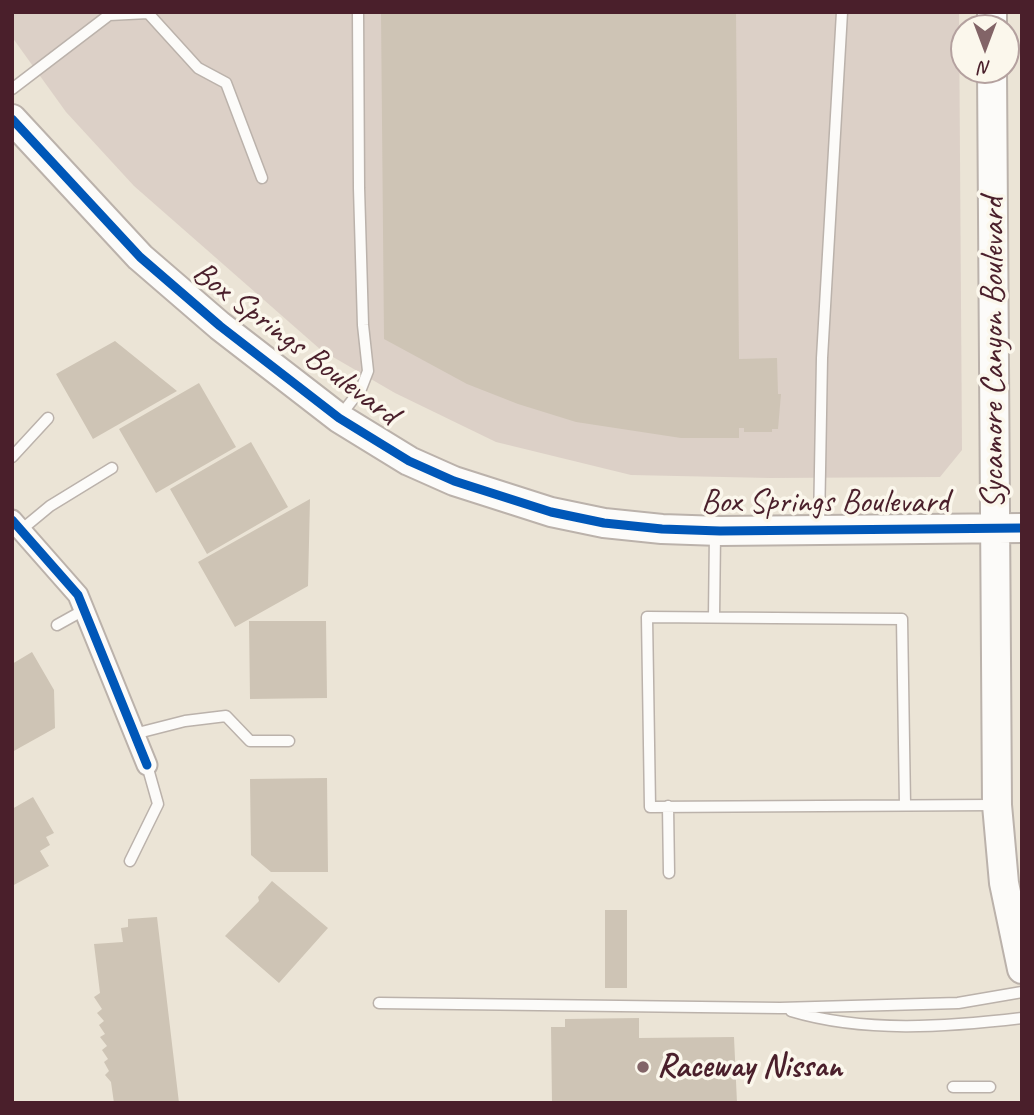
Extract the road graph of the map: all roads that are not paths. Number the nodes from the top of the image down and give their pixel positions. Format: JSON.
{"nodes":[{"id":1,"x":358,"y":12,"type":"edge"},
{"id":2,"x":842,"y":12,"type":"edge"},
{"id":3,"x":992,"y":84,"type":"edge"},
{"id":4,"x":12,"y":89,"type":"edge"},
{"id":5,"x":12,"y":120,"type":"edge"},
{"id":6,"x":262,"y":178,"type":"dead end"},
{"id":7,"x":48,"y":418,"type":"dead end"},
{"id":8,"x":339,"y":418,"type":"junction"},
{"id":9,"x":12,"y":457,"type":"edge"},
{"id":10,"x":112,"y":468,"type":"dead end"},
{"id":11,"x":16,"y":525,"type":"edge"},
{"id":12,"x":1008,"y":528,"type":"edge"},
{"id":13,"x":819,"y":530,"type":"junction"},
{"id":14,"x":715,"y":531,"type":"junction"},
{"id":15,"x":84,"y":610,"type":"junction"},
{"id":16,"x":714,"y":617,"type":"junction"},
{"id":17,"x":57,"y":625,"type":"dead end"},
{"id":18,"x":134,"y":734,"type":"junction"},
{"id":19,"x":289,"y":741,"type":"dead end"},
{"id":20,"x":147,"y":765,"type":"joint"},
{"id":21,"x":905,"y":805,"type":"junction"},
{"id":22,"x":997,"y":805,"type":"junction"},
{"id":23,"x":668,"y":806,"type":"junction"},
{"id":24,"x":130,"y":862,"type":"dead end"},
{"id":25,"x":669,"y":873,"type":"dead end"},
{"id":26,"x":1022,"y":970,"type":"edge"},
{"id":27,"x":1022,"y":992,"type":"edge"},
{"id":28,"x":379,"y":1003,"type":"dead end"},
{"id":29,"x":780,"y":1008,"type":"junction"},
{"id":30,"x":1022,"y":1018,"type":"edge"},
{"id":31,"x":953,"y":1087,"type":"dead end"},
{"id":32,"x":990,"y":1087,"type":"dead end"}],
"edges":[{"from":1,"to":8,"type":"lane"},
{"from":2,"to":13,"type":"lane"},
{"from":3,"to":12,"type":"street","name":"Sycamore Canyon Boulevard"},
{"from":4,"to":6,"type":"lane"},
{"from":5,"to":8,"type":"street","name":"Box Springs Boulevard"},
{"from":7,"to":9,"type":"lane"},
{"from":8,"to":14,"type":"street","name":"Box Springs Boulevard"},
{"from":10,"to":11,"type":"lane"},
{"from":11,"to":15,"type":"street"},
{"from":12,"to":13,"type":"street","name":"Box Springs Boulevard"},
{"from":12,"to":22,"type":"street","name":"Sycamore Canyon Boulevard"},
{"from":13,"to":14,"type":"street","name":"Box Springs Boulevard"},
{"from":14,"to":16,"type":"lane"},
{"from":15,"to":17,"type":"lane"},
{"from":15,"to":18,"type":"street"},
{"from":16,"to":21,"type":"lane"},
{"from":16,"to":23,"type":"lane"},
{"from":18,"to":19,"type":"lane"},
{"from":18,"to":20,"type":"street"},
{"from":20,"to":24,"type":"lane"},
{"from":21,"to":22,"type":"lane"},
{"from":21,"to":23,"type":"lane"},
{"from":22,"to":26,"type":"street","name":"Sycamore Canyon Boulevard"},
{"from":23,"to":25,"type":"lane"},
{"from":27,"to":29,"type":"lane"},
{"from":28,"to":29,"type":"lane"},
{"from":29,"to":30,"type":"lane"},
{"from":31,"to":32,"type":"lane"}]}
